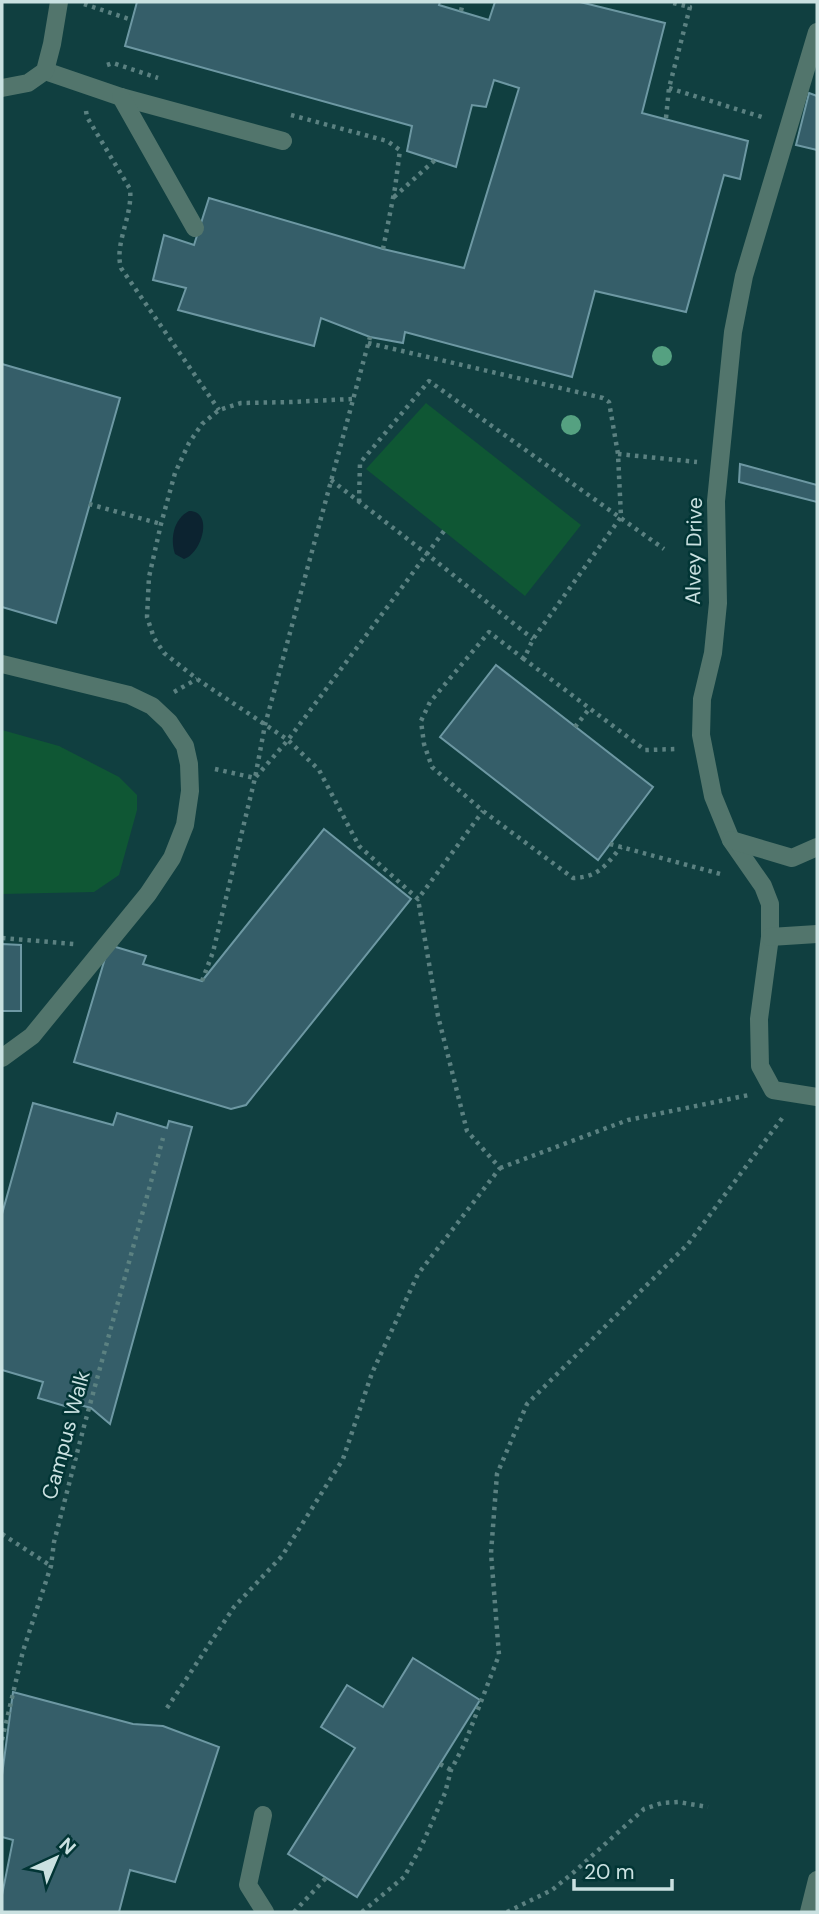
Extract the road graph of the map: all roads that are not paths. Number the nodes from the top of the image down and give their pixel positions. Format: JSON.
{"nodes":[{"id":1,"x":59,"y":2,"type":"edge"},
{"id":2,"x":817,"y":32,"type":"edge"},
{"id":3,"x":45,"y":71,"type":"junction"},
{"id":4,"x":2,"y":88,"type":"edge"},
{"id":5,"x":121,"y":97,"type":"junction"},
{"id":6,"x":283,"y":141,"type":"dead end"},
{"id":7,"x":195,"y":228,"type":"dead end"},
{"id":8,"x":2,"y":664,"type":"edge"},
{"id":9,"x":731,"y":840,"type":"junction"},
{"id":10,"x":817,"y":847,"type":"edge"},
{"id":11,"x":817,"y":934,"type":"edge"},
{"id":12,"x":770,"y":937,"type":"junction"},
{"id":13,"x":2,"y":1058,"type":"edge"},
{"id":14,"x":817,"y":1097,"type":"edge"},
{"id":15,"x":263,"y":1815,"type":"dead end"},
{"id":16,"x":817,"y":1880,"type":"edge"},
{"id":17,"x":265,"y":1912,"type":"edge"},
{"id":18,"x":809,"y":1912,"type":"edge"}],
"edges":[{"from":1,"to":3,"type":"street"},
{"from":2,"to":9,"type":"street","name":"Alvey Drive"},
{"from":3,"to":4,"type":"street"},
{"from":3,"to":5,"type":"street"},
{"from":5,"to":6,"type":"street"},
{"from":5,"to":7,"type":"street"},
{"from":8,"to":13,"type":"street"},
{"from":9,"to":10,"type":"street"},
{"from":9,"to":12,"type":"street","name":"Alvey Drive"},
{"from":11,"to":12,"type":"street"},
{"from":12,"to":14,"type":"street","name":"Alvey Drive"},
{"from":15,"to":17,"type":"street"},
{"from":16,"to":18,"type":"street"}]}
